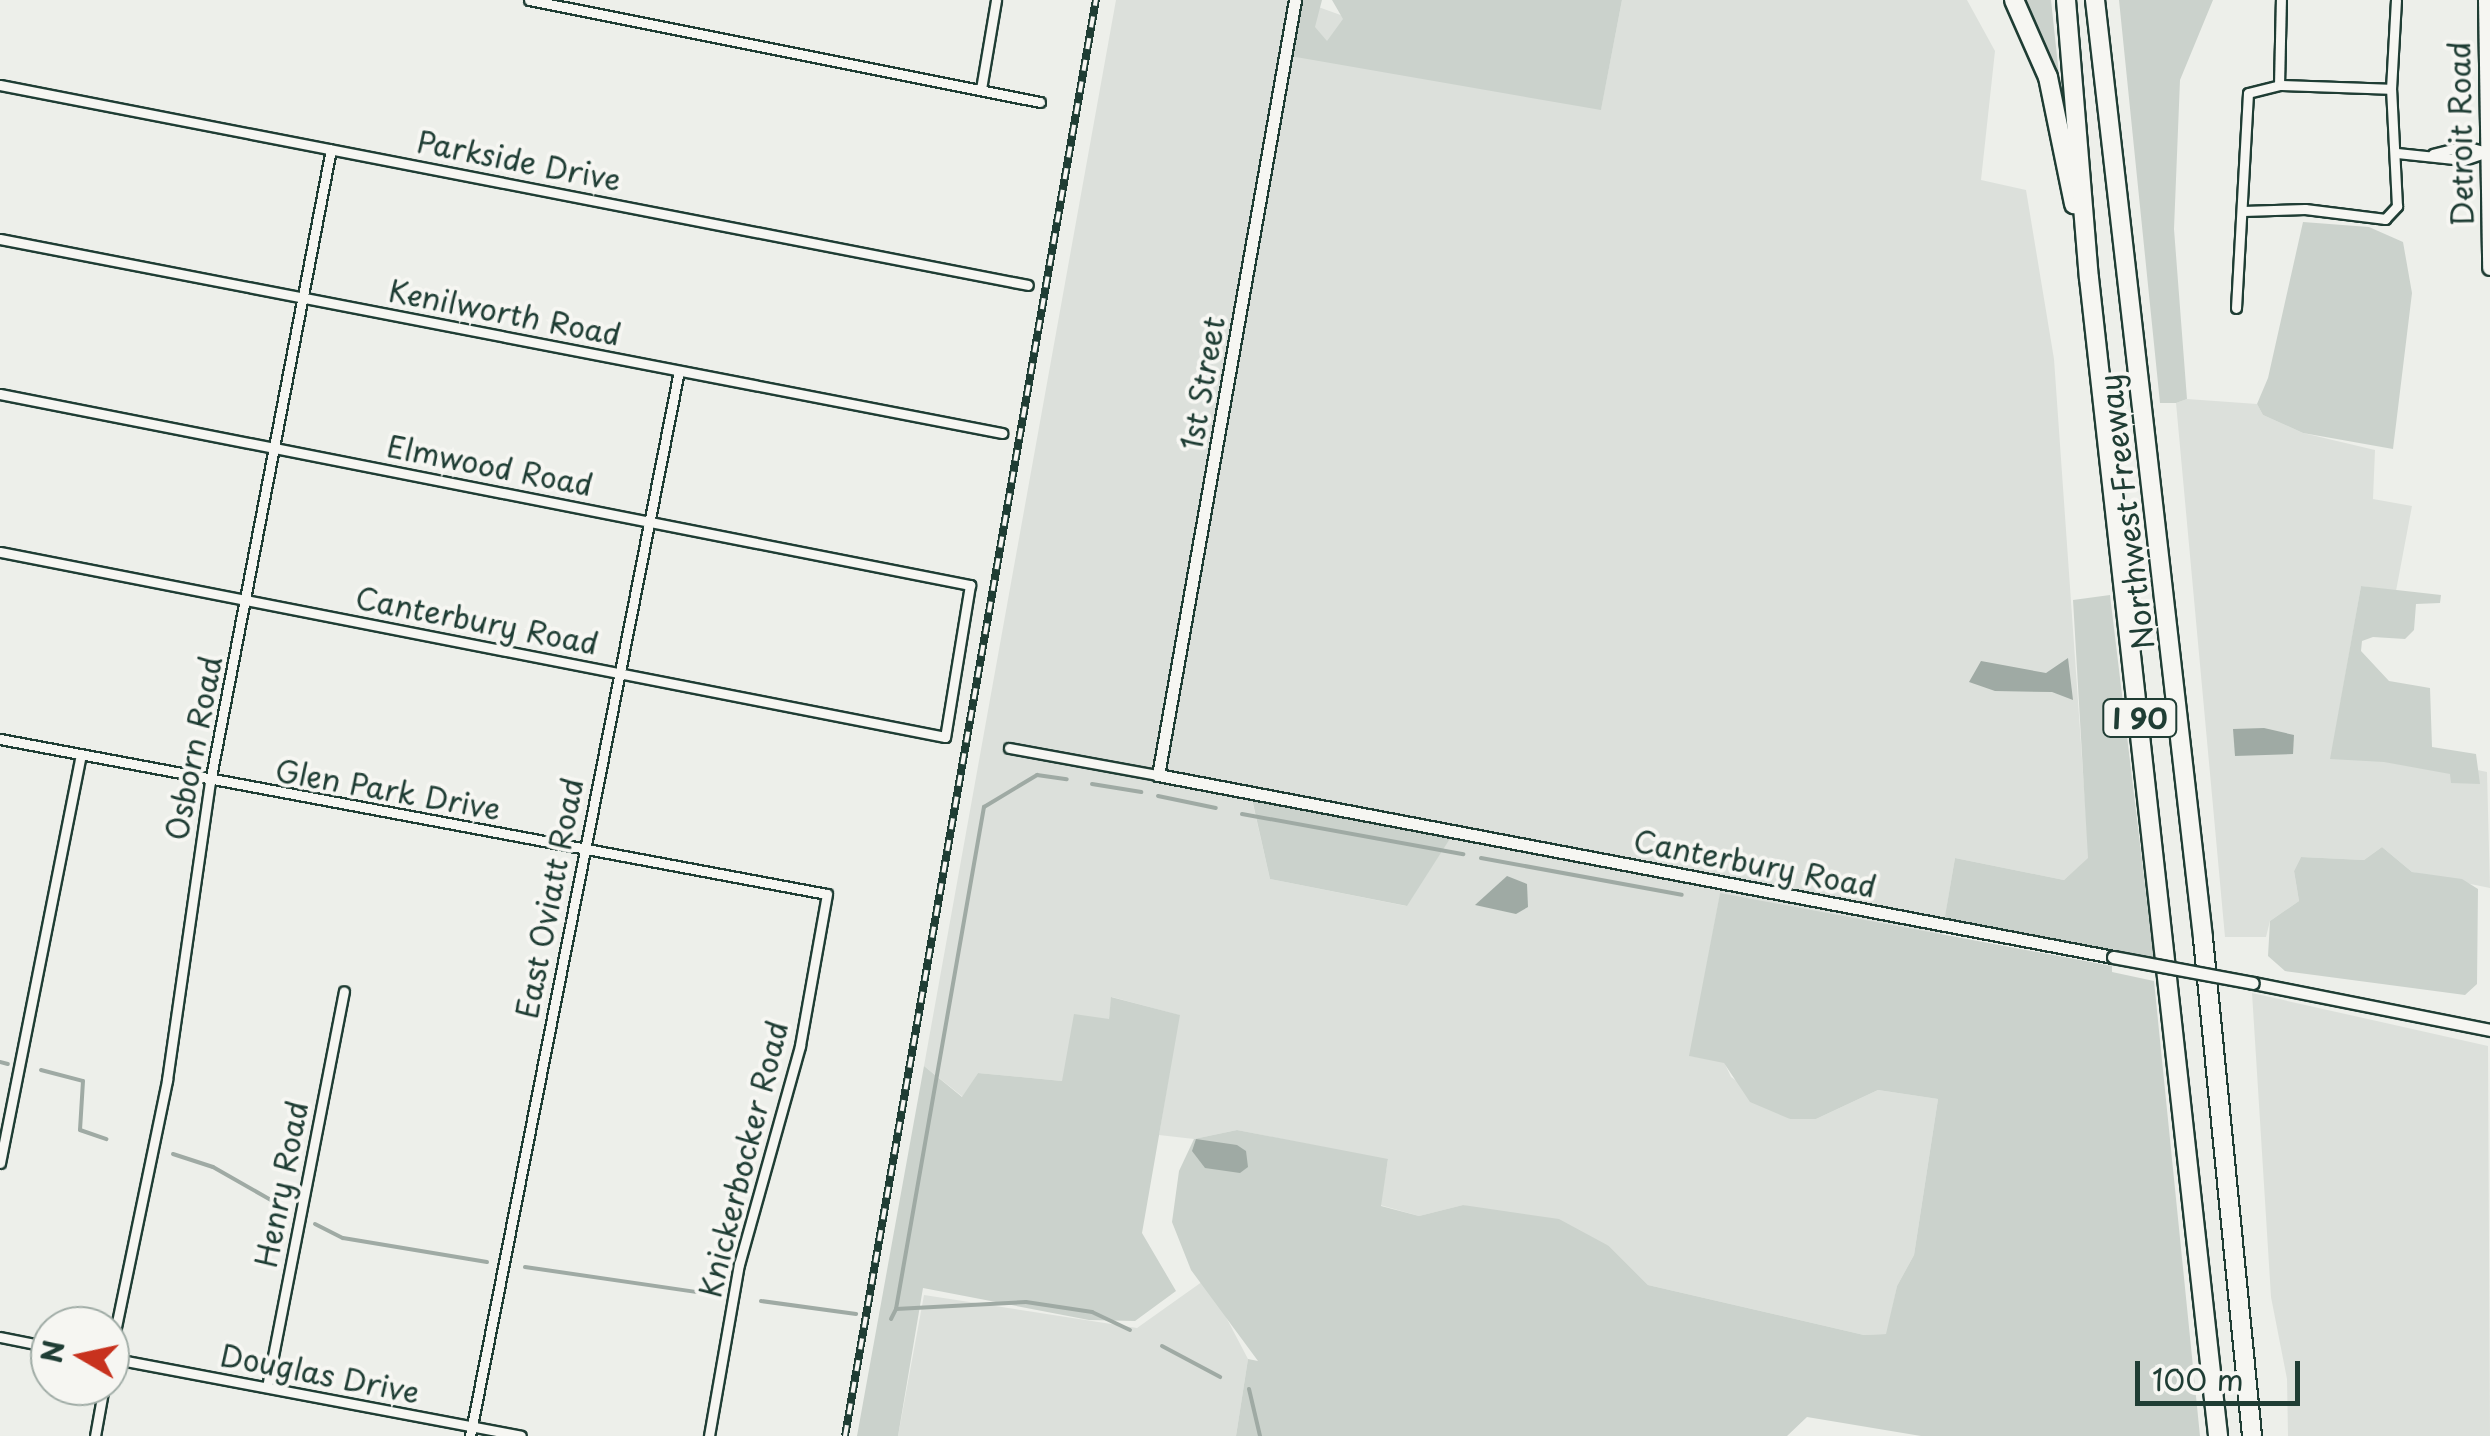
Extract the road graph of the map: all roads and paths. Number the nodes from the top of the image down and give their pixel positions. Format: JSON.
{"nodes":[{"id":1,"x":529,"y":0,"type":"edge"},
{"id":2,"x":996,"y":0,"type":"edge"},
{"id":3,"x":1294,"y":0,"type":"edge"},
{"id":4,"x":2014,"y":0,"type":"edge"},
{"id":5,"x":2066,"y":0,"type":"edge"},
{"id":6,"x":2095,"y":0,"type":"edge"},
{"id":7,"x":2103,"y":0,"type":"edge"},
{"id":8,"x":2281,"y":0,"type":"edge"},
{"id":9,"x":2396,"y":0,"type":"edge"},
{"id":10,"x":2486,"y":0,"type":"edge"},
{"id":11,"x":2102,"y":68,"type":"junction"},
{"id":12,"x":0,"y":85,"type":"edge"},
{"id":13,"x":2279,"y":85,"type":"junction"},
{"id":14,"x":980,"y":88,"type":"junction"},
{"id":15,"x":2390,"y":89,"type":"junction"},
{"id":16,"x":1040,"y":102,"type":"dead end"},
{"id":17,"x":330,"y":149,"type":"junction"},
{"id":18,"x":2488,"y":152,"type":"edge"},
{"id":19,"x":2397,"y":153,"type":"junction"},
{"id":20,"x":2243,"y":211,"type":"junction"},
{"id":21,"x":0,"y":239,"type":"edge"},
{"id":22,"x":2490,"y":268,"type":"edge"},
{"id":23,"x":2089,"y":278,"type":"junction"},
{"id":24,"x":1028,"y":285,"type":"dead end"},
{"id":25,"x":303,"y":299,"type":"junction"},
{"id":26,"x":2236,"y":308,"type":"dead end"},
{"id":27,"x":679,"y":371,"type":"junction"},
{"id":28,"x":0,"y":394,"type":"edge"},
{"id":29,"x":1002,"y":433,"type":"dead end"},
{"id":30,"x":276,"y":448,"type":"junction"},
{"id":31,"x":652,"y":523,"type":"junction"},
{"id":32,"x":0,"y":552,"type":"edge"},
{"id":33,"x":246,"y":600,"type":"junction"},
{"id":34,"x":621,"y":674,"type":"junction"},
{"id":35,"x":945,"y":737,"type":"joint"},
{"id":36,"x":0,"y":739,"type":"edge"},
{"id":37,"x":1009,"y":748,"type":"dead end"},
{"id":38,"x":81,"y":755,"type":"junction"},
{"id":39,"x":1158,"y":775,"type":"junction"},
{"id":40,"x":210,"y":782,"type":"junction"},
{"id":41,"x":582,"y":850,"type":"junction"},
{"id":42,"x":827,"y":894,"type":"joint"},
{"id":43,"x":344,"y":992,"type":"dead end"},
{"id":44,"x":2490,"y":1030,"type":"edge"},
{"id":45,"x":0,"y":1163,"type":"edge"},
{"id":46,"x":120,"y":1306,"type":"edge"},
{"id":47,"x":0,"y":1337,"type":"edge"},
{"id":48,"x":30,"y":1342,"type":"edge"},
{"id":49,"x":130,"y":1361,"type":"edge"},
{"id":50,"x":267,"y":1387,"type":"junction"},
{"id":51,"x":100,"y":1406,"type":"edge"},
{"id":52,"x":471,"y":1432,"type":"edge"},
{"id":53,"x":95,"y":1436,"type":"edge"},
{"id":54,"x":521,"y":1436,"type":"edge"},
{"id":55,"x":710,"y":1436,"type":"edge"},
{"id":56,"x":2218,"y":1436,"type":"edge"},
{"id":57,"x":2252,"y":1436,"type":"edge"}],
"edges":[{"from":1,"to":14,"type":"street"},
{"from":2,"to":14,"type":"street"},
{"from":3,"to":39,"type":"street","name":"1st Street"},
{"from":4,"to":23,"type":"highway"},
{"from":5,"to":23,"type":"highway","name":"Northwest Freeway","number":"I 90"},
{"from":6,"to":11,"type":"highway","name":"Northwest Freeway","number":"I 90"},
{"from":7,"to":11,"type":"highway"},
{"from":8,"to":13,"type":"street"},
{"from":9,"to":15,"type":"street"},
{"from":10,"to":18,"type":"main road","name":"Detroit Road"},
{"from":11,"to":57,"type":"highway","name":"Northwest Freeway","number":"I 90"},
{"from":12,"to":17,"type":"street","name":"Parkside Drive"},
{"from":13,"to":15,"type":"street"},
{"from":13,"to":20,"type":"street"},
{"from":14,"to":16,"type":"street"},
{"from":15,"to":19,"type":"street"},
{"from":17,"to":24,"type":"street","name":"Parkside Drive"},
{"from":17,"to":25,"type":"street","name":"Osborn Road"},
{"from":18,"to":19,"type":"street"},
{"from":18,"to":22,"type":"main road","name":"Detroit Road"},
{"from":19,"to":20,"type":"street"},
{"from":20,"to":26,"type":"street"},
{"from":21,"to":25,"type":"street","name":"Kenilworth Road"},
{"from":23,"to":56,"type":"highway","name":"Northwest Freeway","number":"I 90"},
{"from":25,"to":27,"type":"street","name":"Kenilworth Road"},
{"from":25,"to":30,"type":"street","name":"Osborn Road"},
{"from":27,"to":29,"type":"street","name":"Kenilworth Road"},
{"from":27,"to":31,"type":"street","name":"East Oviatt Road"},
{"from":28,"to":30,"type":"street","name":"Elmwood Road"},
{"from":30,"to":31,"type":"street","name":"Elmwood Road"},
{"from":30,"to":33,"type":"street","name":"Osborn Road"},
{"from":31,"to":34,"type":"street","name":"East Oviatt Road"},
{"from":31,"to":35,"type":"street","name":"Elmwood Road"},
{"from":32,"to":33,"type":"street","name":"Canterbury Road"},
{"from":33,"to":34,"type":"street","name":"Canterbury Road"},
{"from":33,"to":40,"type":"street","name":"Osborn Road"},
{"from":34,"to":35,"type":"street","name":"Canterbury Road"},
{"from":34,"to":41,"type":"street","name":"East Oviatt Road"},
{"from":36,"to":38,"type":"street","name":"Glen Park Drive"},
{"from":37,"to":39,"type":"street","name":"Canterbury Road"},
{"from":38,"to":40,"type":"street","name":"Glen Park Drive"},
{"from":38,"to":45,"type":"street"},
{"from":39,"to":44,"type":"street","name":"Canterbury Road","bridge":true},
{"from":40,"to":41,"type":"street","name":"Glen Park Drive"},
{"from":40,"to":46,"type":"street","name":"Osborn Road"},
{"from":41,"to":42,"type":"street","name":"Glen Park Drive"},
{"from":41,"to":52,"type":"street","name":"East Oviatt Road"},
{"from":42,"to":55,"type":"street","name":"Knickerbocker Road"},
{"from":43,"to":50,"type":"street","name":"Henry Road"},
{"from":47,"to":48,"type":"street"},
{"from":49,"to":50,"type":"street","name":"Douglas Drive"},
{"from":50,"to":52,"type":"street","name":"Douglas Drive"},
{"from":51,"to":53,"type":"street"},
{"from":52,"to":54,"type":"street","name":"Douglas Drive"}]}
